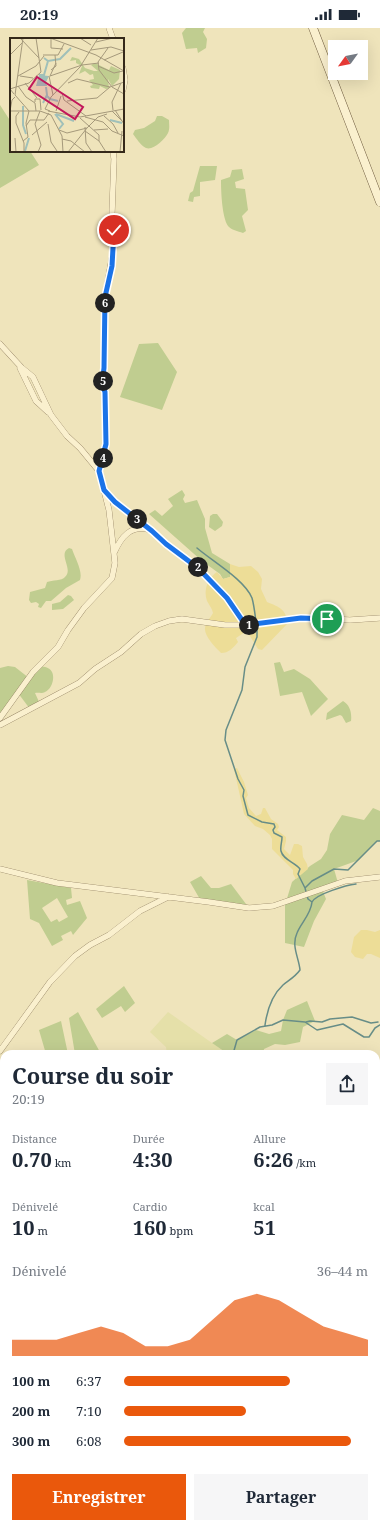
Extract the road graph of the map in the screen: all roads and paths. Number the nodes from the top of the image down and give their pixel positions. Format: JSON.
{"nodes":[{"id":1,"x":109,"y":28,"type":"edge"},
{"id":2,"x":313,"y":28,"type":"edge"},
{"id":3,"x":113,"y":38,"type":"edge"},
{"id":4,"x":124,"y":74,"type":"edge"},
{"id":5,"x":124,"y":85,"type":"edge"},
{"id":6,"x":113,"y":152,"type":"edge"},
{"id":7,"x":380,"y":202,"type":"edge"},
{"id":8,"x":0,"y":344,"type":"edge"},
{"id":9,"x":99,"y":471,"type":"junction"},
{"id":10,"x":104,"y":490,"type":"junction"},
{"id":11,"x":152,"y":531,"type":"junction"},
{"id":12,"x":114,"y":553,"type":"junction"},
{"id":13,"x":380,"y":618,"type":"edge"},
{"id":14,"x":247,"y":625,"type":"junction"},
{"id":15,"x":0,"y":718,"type":"edge"},
{"id":16,"x":0,"y":725,"type":"edge"},
{"id":17,"x":0,"y":868,"type":"edge"},
{"id":18,"x":380,"y":877,"type":"edge"},
{"id":19,"x":168,"y":897,"type":"junction"},
{"id":20,"x":1,"y":1050,"type":"edge"}],
"edges":[{"from":1,"to":3,"type":"street"},
{"from":2,"to":7,"type":"street"},
{"from":4,"to":5,"type":"street"},
{"from":6,"to":9,"type":"street"},
{"from":8,"to":9,"type":"street"},
{"from":9,"to":10,"type":"street"},
{"from":10,"to":11,"type":"street"},
{"from":10,"to":12,"type":"street"},
{"from":11,"to":12,"type":"street"},
{"from":11,"to":14,"type":"street"},
{"from":12,"to":15,"type":"street"},
{"from":13,"to":14,"type":"street"},
{"from":14,"to":16,"type":"street"},
{"from":17,"to":19,"type":"street"},
{"from":18,"to":19,"type":"street"},
{"from":19,"to":20,"type":"street"}]}
